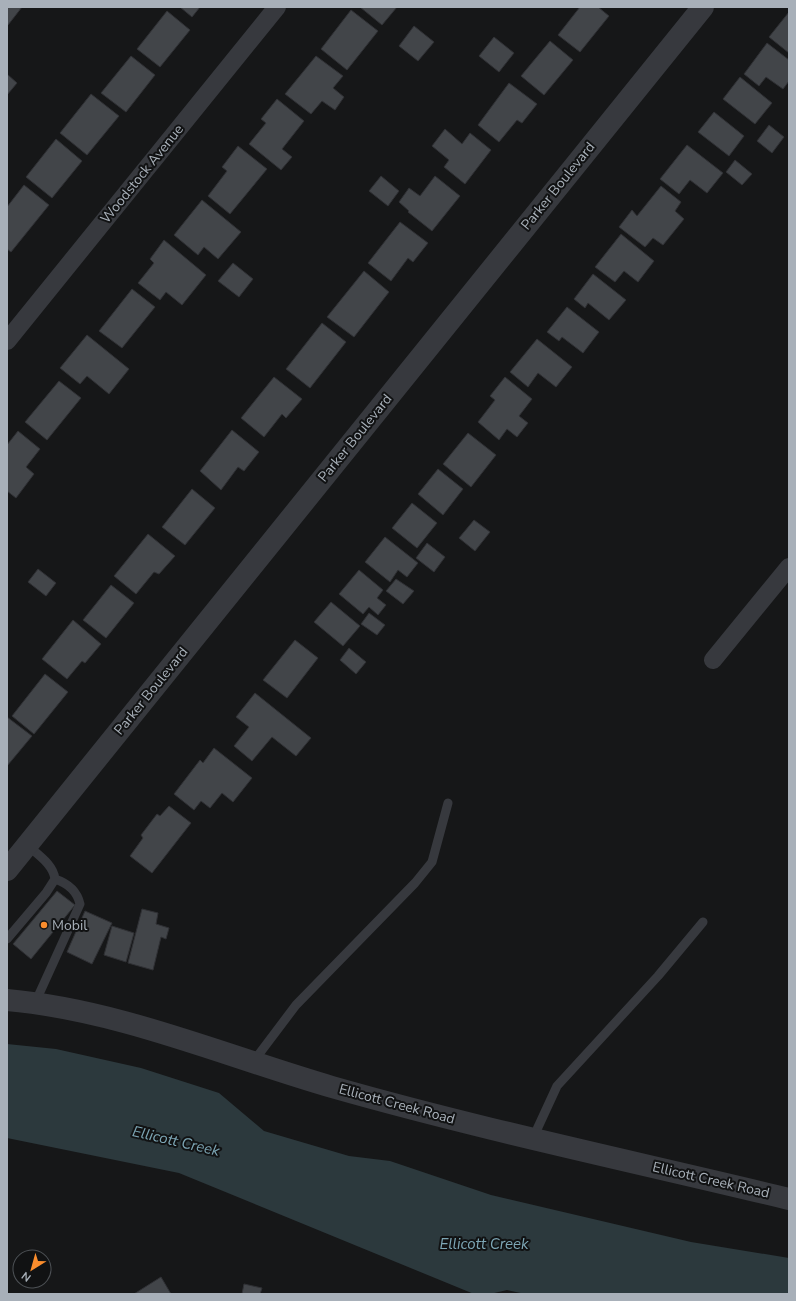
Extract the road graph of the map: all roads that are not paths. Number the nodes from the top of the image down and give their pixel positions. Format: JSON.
{"nodes":[{"id":1,"x":277,"y":7,"type":"edge"},
{"id":2,"x":703,"y":7,"type":"edge"},
{"id":3,"x":7,"y":341,"type":"edge"},
{"id":4,"x":789,"y":567,"type":"edge"},
{"id":5,"x":713,"y":660,"type":"dead end"},
{"id":6,"x":448,"y":803,"type":"dead end"},
{"id":7,"x":27,"y":845,"type":"junction"},
{"id":8,"x":7,"y":870,"type":"edge"},
{"id":9,"x":56,"y":879,"type":"junction"},
{"id":10,"x":703,"y":922,"type":"dead end"},
{"id":11,"x":7,"y":939,"type":"edge"},
{"id":12,"x":7,"y":1000,"type":"edge"},
{"id":13,"x":35,"y":1003,"type":"junction"},
{"id":14,"x":254,"y":1062,"type":"junction"},
{"id":15,"x":533,"y":1138,"type":"junction"},
{"id":16,"x":789,"y":1198,"type":"edge"}],
"edges":[{"from":1,"to":3,"type":"street","name":"Woodstock Avenue"},
{"from":2,"to":7,"type":"street","name":"Parker Boulevard"},
{"from":4,"to":5,"type":"street"},
{"from":6,"to":14,"type":"lane"},
{"from":7,"to":8,"type":"street","name":"Parker Boulevard"},
{"from":7,"to":9,"type":"lane"},
{"from":9,"to":11,"type":"lane"},
{"from":9,"to":13,"type":"lane"},
{"from":10,"to":15,"type":"lane"},
{"from":12,"to":13,"type":"street","name":"Ellicott Creek Road"},
{"from":13,"to":14,"type":"street","name":"Ellicott Creek Road"},
{"from":14,"to":15,"type":"street","name":"Ellicott Creek Road"},
{"from":15,"to":16,"type":"street","name":"Ellicott Creek Road"}]}
